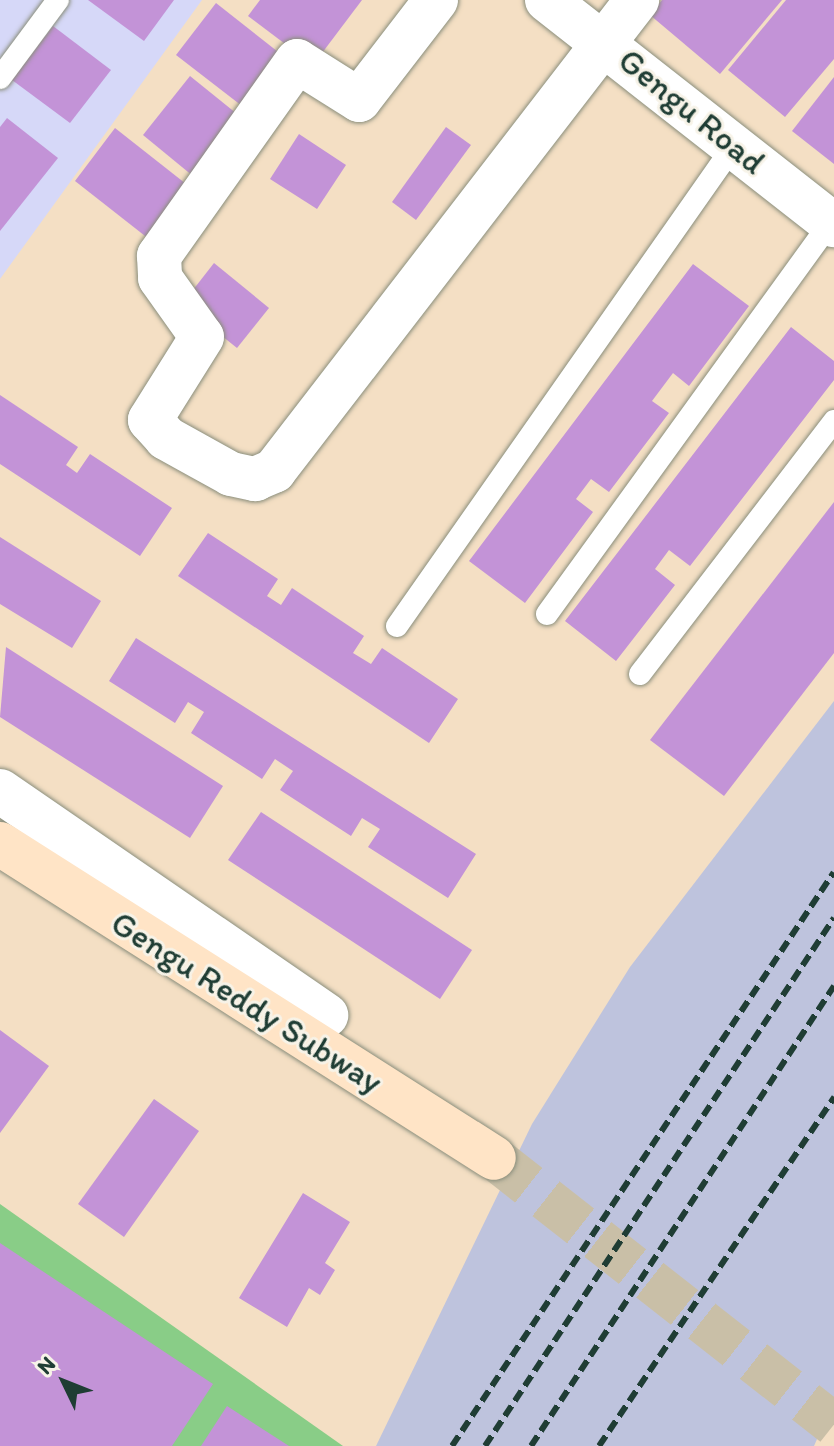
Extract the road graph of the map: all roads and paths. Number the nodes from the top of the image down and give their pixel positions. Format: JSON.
{"nodes":[{"id":1,"x":58,"y":0,"type":"edge"},
{"id":2,"x":436,"y":0,"type":"edge"},
{"id":3,"x":547,"y":0,"type":"edge"},
{"id":4,"x":637,"y":0,"type":"edge"},
{"id":5,"x":605,"y":41,"type":"junction"},
{"id":6,"x":0,"y":78,"type":"edge"},
{"id":7,"x":735,"y":144,"type":"junction"},
{"id":8,"x":833,"y":222,"type":"edge"},
{"id":9,"x":834,"y":421,"type":"edge"},
{"id":10,"x":547,"y":614,"type":"dead end"},
{"id":11,"x":397,"y":626,"type":"dead end"},
{"id":12,"x":640,"y":674,"type":"dead end"},
{"id":13,"x":0,"y":791,"type":"edge"},
{"id":14,"x":0,"y":844,"type":"edge"},
{"id":15,"x":326,"y":1015,"type":"dead end"},
{"id":16,"x":494,"y":1158,"type":"tunnel mouth"}],
"edges":[{"from":1,"to":6,"type":"lane"},
{"from":2,"to":5,"type":"street"},
{"from":3,"to":5,"type":"street","name":"Gengu Road"},
{"from":4,"to":5,"type":"street"},
{"from":5,"to":7,"type":"street","name":"Gengu Road"},
{"from":7,"to":8,"type":"street","name":"Gengu Road"},
{"from":7,"to":11,"type":"lane"},
{"from":8,"to":10,"type":"lane"},
{"from":9,"to":12,"type":"lane"},
{"from":13,"to":15,"type":"street"},
{"from":14,"to":16,"type":"main road","name":"Gengu Reddy Subway"}]}
